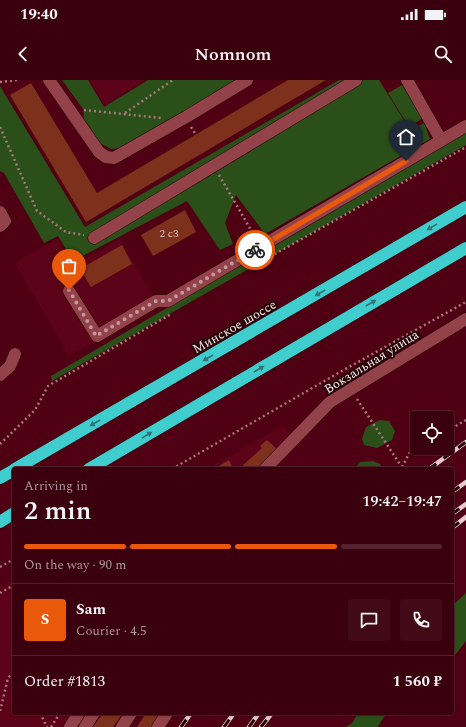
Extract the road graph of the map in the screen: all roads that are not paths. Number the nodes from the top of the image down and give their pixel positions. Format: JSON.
{"nodes":[{"id":1,"x":50,"y":80,"type":"edge"},
{"id":2,"x":247,"y":80,"type":"edge"},
{"id":3,"x":356,"y":80,"type":"edge"},
{"id":4,"x":407,"y":80,"type":"edge"},
{"id":5,"x":466,"y":126,"type":"edge"},
{"id":6,"x":441,"y":140,"type":"junction"},
{"id":7,"x":466,"y":207,"type":"edge"},
{"id":8,"x":0,"y":212,"type":"edge"},
{"id":9,"x":0,"y":226,"type":"edge"},
{"id":10,"x":94,"y":238,"type":"road end"},
{"id":11,"x":466,"y":248,"type":"edge"},
{"id":12,"x":69,"y":290,"type":"dead end"},
{"id":13,"x":466,"y":319,"type":"edge"},
{"id":14,"x":15,"y":354,"type":"dead end"},
{"id":15,"x":0,"y":375,"type":"edge"},
{"id":16,"x":18,"y":467,"type":"edge"},
{"id":17,"x":92,"y":467,"type":"edge"},
{"id":18,"x":267,"y":467,"type":"edge"},
{"id":19,"x":12,"y":471,"type":"edge"},
{"id":20,"x":0,"y":478,"type":"edge"},
{"id":21,"x":12,"y":514,"type":"edge"},
{"id":22,"x":0,"y":522,"type":"edge"},
{"id":23,"x":78,"y":715,"type":"edge"},
{"id":24,"x":93,"y":715,"type":"edge"},
{"id":25,"x":130,"y":715,"type":"edge"},
{"id":26,"x":166,"y":715,"type":"edge"},
{"id":27,"x":70,"y":727,"type":"edge"},
{"id":28,"x":85,"y":727,"type":"edge"},
{"id":29,"x":122,"y":727,"type":"edge"},
{"id":30,"x":158,"y":727,"type":"edge"}],
"edges":[{"from":1,"to":2,"type":"street"},
{"from":3,"to":10,"type":"street"},
{"from":4,"to":6,"type":"street"},
{"from":5,"to":6,"type":"street"},
{"from":6,"to":12,"type":"street"},
{"from":7,"to":16,"type":"highway","name":"Минское шоссе","one_way":true},
{"from":8,"to":9,"type":"street"},
{"from":17,"to":11,"type":"highway","one_way":true},
{"from":13,"to":18,"type":"street","name":"Вокзальная улица"},
{"from":14,"to":15,"type":"street"},
{"from":19,"to":20,"type":"highway","name":"Минское шоссе"},
{"from":21,"to":22,"type":"highway"},
{"from":23,"to":27,"type":"street"},
{"from":24,"to":28,"type":"street"},
{"from":25,"to":29,"type":"street"},
{"from":26,"to":30,"type":"street"}]}
